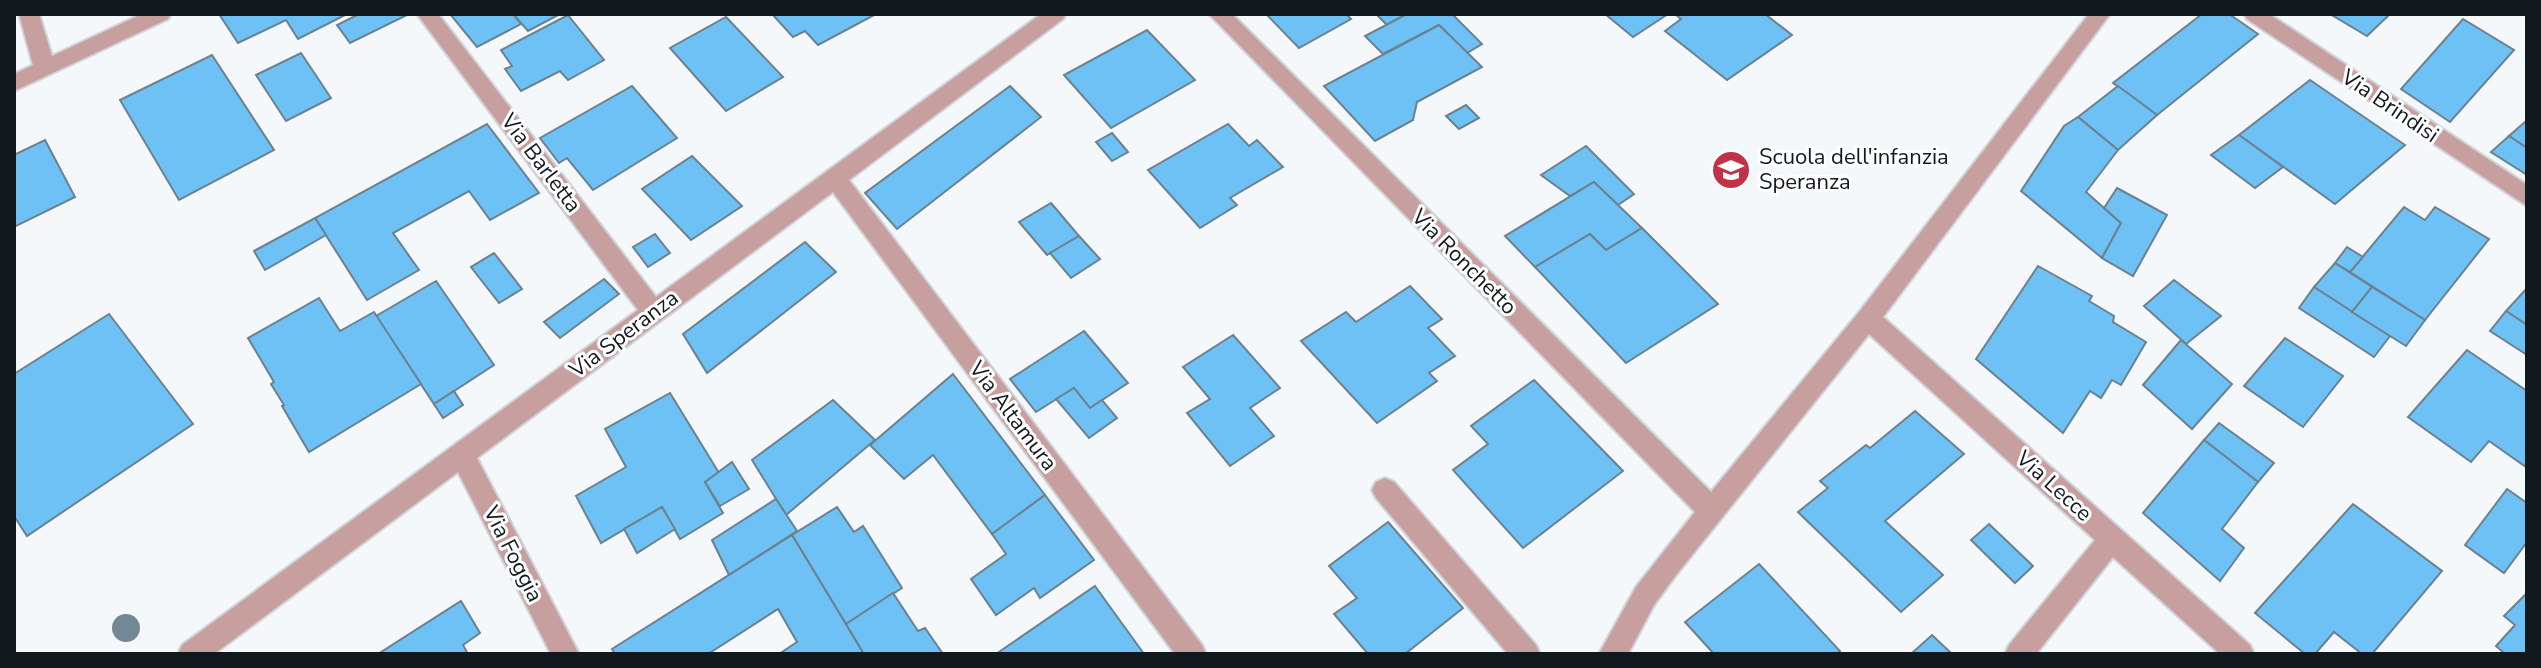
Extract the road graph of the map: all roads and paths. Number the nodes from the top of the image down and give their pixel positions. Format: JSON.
{"nodes":[{"id":1,"x":29,"y":14,"type":"edge"},
{"id":2,"x":161,"y":14,"type":"edge"},
{"id":3,"x":427,"y":14,"type":"edge"},
{"id":4,"x":1056,"y":14,"type":"edge"},
{"id":5,"x":1219,"y":14,"type":"edge"},
{"id":6,"x":2100,"y":14,"type":"edge"},
{"id":7,"x":2254,"y":14,"type":"edge"},
{"id":8,"x":45,"y":68,"type":"junction"},
{"id":9,"x":14,"y":83,"type":"edge"},
{"id":10,"x":835,"y":178,"type":"junction"},
{"id":11,"x":2527,"y":197,"type":"edge"},
{"id":12,"x":654,"y":312,"type":"junction"},
{"id":13,"x":1868,"y":318,"type":"junction"},
{"id":14,"x":462,"y":454,"type":"junction"},
{"id":15,"x":1385,"y":490,"type":"dead end"},
{"id":16,"x":1710,"y":509,"type":"junction"},
{"id":17,"x":2112,"y":538,"type":"junction"},
{"id":18,"x":192,"y":654,"type":"edge"},
{"id":19,"x":565,"y":654,"type":"edge"},
{"id":20,"x":1192,"y":654,"type":"edge"},
{"id":21,"x":1526,"y":654,"type":"edge"},
{"id":22,"x":1613,"y":654,"type":"edge"},
{"id":23,"x":2019,"y":654,"type":"edge"},
{"id":24,"x":2240,"y":654,"type":"edge"}],
"edges":[{"from":1,"to":8,"type":"street"},
{"from":2,"to":8,"type":"street"},
{"from":3,"to":12,"type":"street","name":"Via Barletta"},
{"from":4,"to":10,"type":"street","name":"Via Speranza"},
{"from":5,"to":16,"type":"street","name":"Via Ronchetto"},
{"from":6,"to":13,"type":"street"},
{"from":7,"to":11,"type":"street","name":"Via Brindisi"},
{"from":8,"to":9,"type":"street"},
{"from":10,"to":12,"type":"street","name":"Via Speranza"},
{"from":10,"to":20,"type":"street","name":"Via Altamura"},
{"from":12,"to":14,"type":"street","name":"Via Speranza"},
{"from":13,"to":16,"type":"street"},
{"from":13,"to":17,"type":"street","name":"Via Lecce"},
{"from":14,"to":18,"type":"street","name":"Via Speranza"},
{"from":14,"to":19,"type":"street","name":"Via Foggia"},
{"from":15,"to":21,"type":"street"},
{"from":16,"to":22,"type":"street"},
{"from":17,"to":23,"type":"street"},
{"from":17,"to":24,"type":"street","name":"Via Lecce"}]}
